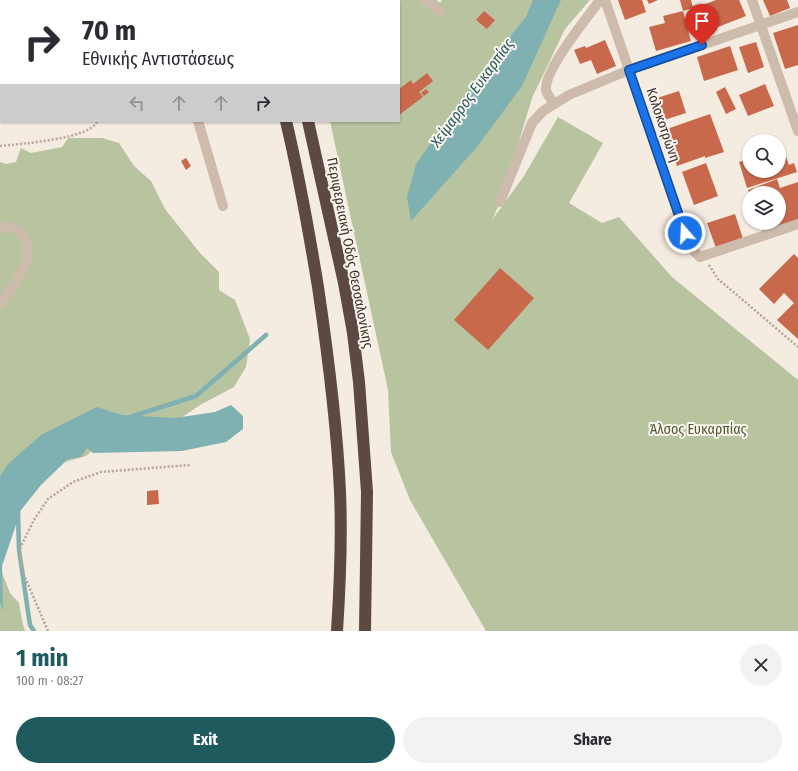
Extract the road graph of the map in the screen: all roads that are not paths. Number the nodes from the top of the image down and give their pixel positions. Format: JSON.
{"nodes":[{"id":1,"x":425,"y":0,"type":"edge"},
{"id":2,"x":600,"y":0,"type":"edge"},
{"id":3,"x":605,"y":0,"type":"edge"},
{"id":4,"x":752,"y":0,"type":"edge"},
{"id":5,"x":441,"y":12,"type":"dead end"},
{"id":6,"x":798,"y":12,"type":"edge"},
{"id":7,"x":760,"y":25,"type":"junction"},
{"id":8,"x":629,"y":70,"type":"junction"},
{"id":9,"x":554,"y":103,"type":"junction"},
{"id":10,"x":198,"y":122,"type":"edge"},
{"id":11,"x":286,"y":122,"type":"edge"},
{"id":12,"x":308,"y":122,"type":"edge"},
{"id":13,"x":798,"y":131,"type":"edge"},
{"id":14,"x":500,"y":202,"type":"dead end"},
{"id":15,"x":223,"y":206,"type":"dead end"},
{"id":16,"x":798,"y":224,"type":"edge"},
{"id":17,"x":0,"y":228,"type":"edge"},
{"id":18,"x":0,"y":304,"type":"edge"},
{"id":19,"x":337,"y":631,"type":"edge"},
{"id":20,"x":365,"y":631,"type":"edge"}],
"edges":[{"from":1,"to":5,"type":"street"},
{"from":2,"to":9,"type":"street"},
{"from":3,"to":8,"type":"street","name":"Κολοκοτρώνη"},
{"from":4,"to":7,"type":"street"},
{"from":6,"to":7,"type":"street"},
{"from":7,"to":8,"type":"street"},
{"from":7,"to":13,"type":"street"},
{"from":8,"to":9,"type":"street"},
{"from":8,"to":16,"type":"street","name":"Κολοκοτρώνη"},
{"from":9,"to":14,"type":"street"},
{"from":10,"to":15,"type":"street"},
{"from":11,"to":19,"type":"highway"},
{"from":12,"to":20,"type":"highway","name":"Περιφερειακή Οδός Θεσσαλονίκης"},
{"from":17,"to":18,"type":"street"}]}
